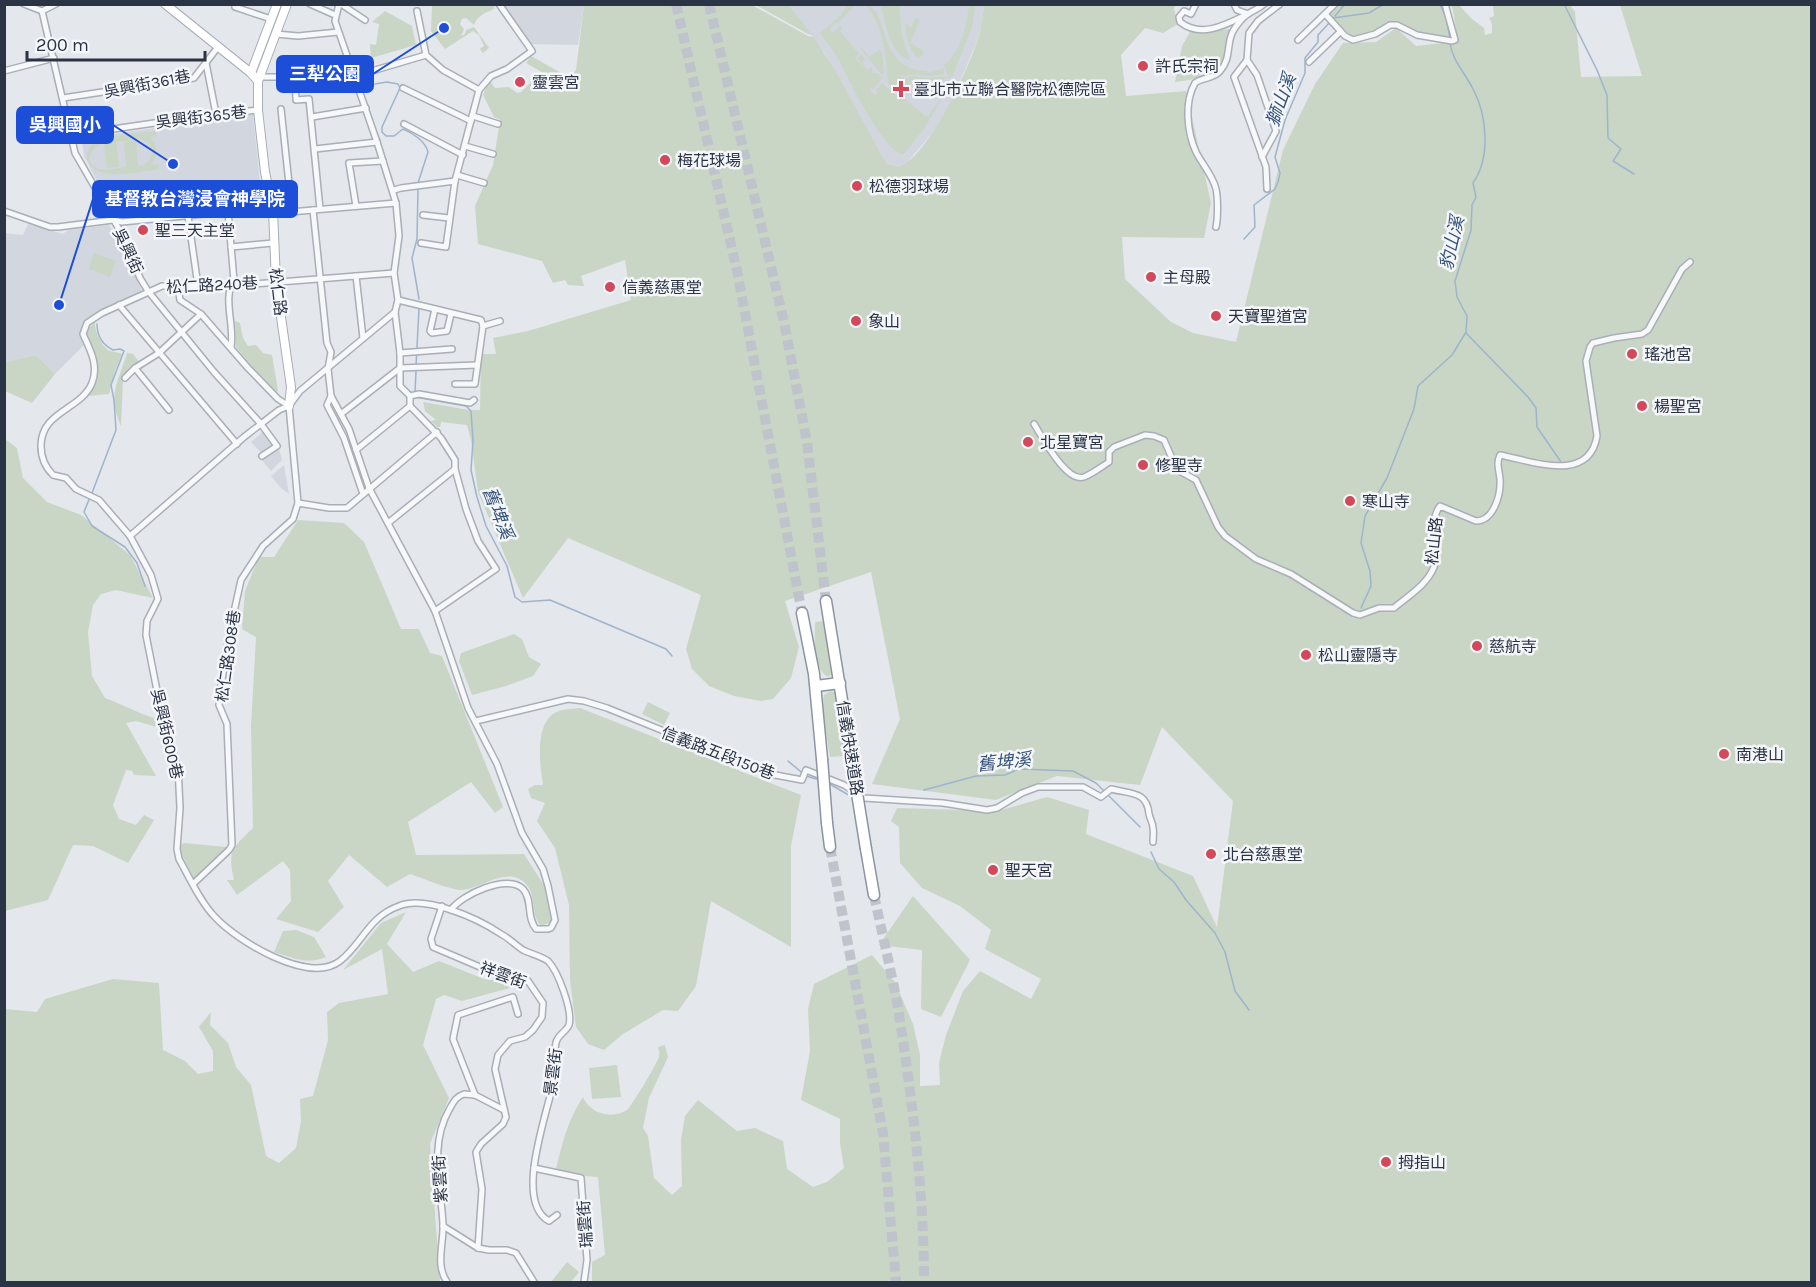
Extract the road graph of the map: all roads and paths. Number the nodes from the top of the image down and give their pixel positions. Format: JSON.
{"nodes":[{"id":1,"x":24,"y":4,"type":"edge"},
{"id":2,"x":56,"y":4,"type":"edge"},
{"id":3,"x":165,"y":4,"type":"edge"},
{"id":4,"x":277,"y":4,"type":"edge"},
{"id":5,"x":286,"y":4,"type":"edge"},
{"id":6,"x":310,"y":4,"type":"edge"},
{"id":7,"x":340,"y":4,"type":"edge"},
{"id":8,"x":499,"y":4,"type":"edge"},
{"id":9,"x":1196,"y":4,"type":"edge"},
{"id":10,"x":1250,"y":4,"type":"edge"},
{"id":11,"x":1264,"y":4,"type":"edge"},
{"id":12,"x":1280,"y":4,"type":"edge"},
{"id":13,"x":1335,"y":4,"type":"edge"},
{"id":14,"x":1445,"y":4,"type":"edge"},
{"id":15,"x":235,"y":7,"type":"dead end"},
{"id":16,"x":1235,"y":7,"type":"edge"},
{"id":17,"x":417,"y":11,"type":"dead end"},
{"id":18,"x":42,"y":12,"type":"junction"},
{"id":19,"x":1248,"y":14,"type":"junction"},
{"id":20,"x":335,"y":15,"type":"junction"},
{"id":21,"x":1326,"y":15,"type":"junction"},
{"id":22,"x":271,"y":19,"type":"junction"},
{"id":23,"x":1238,"y":19,"type":"junction"},
{"id":24,"x":365,"y":20,"type":"dead end"},
{"id":25,"x":1238,"y":26,"type":"junction"},
{"id":26,"x":338,"y":32,"type":"junction"},
{"id":27,"x":1340,"y":32,"type":"junction"},
{"id":28,"x":276,"y":34,"type":"junction"},
{"id":29,"x":1298,"y":40,"type":"dead end"},
{"id":30,"x":218,"y":47,"type":"junction"},
{"id":31,"x":426,"y":55,"type":"junction"},
{"id":32,"x":54,"y":58,"type":"junction"},
{"id":33,"x":1246,"y":60,"type":"junction"},
{"id":34,"x":1309,"y":62,"type":"dead end"},
{"id":35,"x":206,"y":63,"type":"junction"},
{"id":36,"x":352,"y":69,"type":"junction"},
{"id":37,"x":4,"y":72,"type":"edge"},
{"id":38,"x":355,"y":76,"type":"junction"},
{"id":39,"x":256,"y":77,"type":"junction"},
{"id":40,"x":295,"y":77,"type":"junction"},
{"id":41,"x":403,"y":88,"type":"dead end"},
{"id":42,"x":479,"y":90,"type":"junction"},
{"id":43,"x":63,"y":98,"type":"junction"},
{"id":44,"x":366,"y":108,"type":"junction"},
{"id":45,"x":281,"y":109,"type":"dead end"},
{"id":46,"x":258,"y":110,"type":"junction"},
{"id":47,"x":216,"y":114,"type":"junction"},
{"id":48,"x":312,"y":117,"type":"junction"},
{"id":49,"x":472,"y":118,"type":"junction"},
{"id":50,"x":404,"y":124,"type":"dead end"},
{"id":51,"x":498,"y":124,"type":"dead end"},
{"id":52,"x":72,"y":135,"type":"junction"},
{"id":53,"x":377,"y":142,"type":"junction"},
{"id":54,"x":465,"y":146,"type":"junction"},
{"id":55,"x":315,"y":149,"type":"junction"},
{"id":56,"x":493,"y":154,"type":"dead end"},
{"id":57,"x":463,"y":155,"type":"junction"},
{"id":58,"x":1262,"y":157,"type":"junction"},
{"id":59,"x":383,"y":161,"type":"junction"},
{"id":60,"x":456,"y":178,"type":"junction"},
{"id":61,"x":484,"y":183,"type":"dead end"},
{"id":62,"x":1267,"y":189,"type":"dead end"},
{"id":63,"x":394,"y":190,"type":"junction"},
{"id":64,"x":396,"y":203,"type":"junction"},
{"id":65,"x":356,"y":206,"type":"junction"},
{"id":66,"x":320,"y":209,"type":"junction"},
{"id":67,"x":273,"y":210,"type":"junction"},
{"id":68,"x":313,"y":210,"type":"junction"},
{"id":69,"x":4,"y":211,"type":"edge"},
{"id":70,"x":228,"y":211,"type":"junction"},
{"id":71,"x":292,"y":212,"type":"junction"},
{"id":72,"x":423,"y":215,"type":"dead end"},
{"id":73,"x":188,"y":216,"type":"junction"},
{"id":74,"x":449,"y":218,"type":"junction"},
{"id":75,"x":113,"y":220,"type":"junction"},
{"id":76,"x":1216,"y":227,"type":"dead end"},
{"id":77,"x":273,"y":243,"type":"junction"},
{"id":78,"x":421,"y":243,"type":"dead end"},
{"id":79,"x":231,"y":248,"type":"junction"},
{"id":80,"x":1690,"y":262,"type":"dead end"},
{"id":81,"x":394,"y":273,"type":"junction"},
{"id":82,"x":356,"y":276,"type":"junction"},
{"id":83,"x":319,"y":280,"type":"junction"},
{"id":84,"x":276,"y":282,"type":"junction"},
{"id":85,"x":198,"y":285,"type":"junction"},
{"id":86,"x":230,"y":286,"type":"junction"},
{"id":87,"x":178,"y":287,"type":"junction"},
{"id":88,"x":148,"y":291,"type":"junction"},
{"id":89,"x":398,"y":300,"type":"junction"},
{"id":90,"x":118,"y":305,"type":"junction"},
{"id":91,"x":435,"y":309,"type":"junction"},
{"id":92,"x":395,"y":312,"type":"junction"},
{"id":93,"x":201,"y":314,"type":"junction"},
{"id":94,"x":451,"y":314,"type":"junction"},
{"id":95,"x":500,"y":321,"type":"dead end"},
{"id":96,"x":483,"y":326,"type":"junction"},
{"id":97,"x":181,"y":333,"type":"junction"},
{"id":98,"x":363,"y":338,"type":"junction"},
{"id":99,"x":231,"y":347,"type":"junction"},
{"id":100,"x":452,"y":349,"type":"dead end"},
{"id":101,"x":159,"y":353,"type":"junction"},
{"id":102,"x":400,"y":353,"type":"junction"},
{"id":103,"x":477,"y":365,"type":"junction"},
{"id":104,"x":135,"y":368,"type":"junction"},
{"id":105,"x":400,"y":368,"type":"junction"},
{"id":106,"x":328,"y":369,"type":"junction"},
{"id":107,"x":125,"y":378,"type":"dead end"},
{"id":108,"x":455,"y":384,"type":"dead end"},
{"id":109,"x":331,"y":396,"type":"junction"},
{"id":110,"x":410,"y":396,"type":"junction"},
{"id":111,"x":474,"y":400,"type":"dead end"},
{"id":112,"x":289,"y":406,"type":"junction"},
{"id":113,"x":410,"y":406,"type":"junction"},
{"id":114,"x":169,"y":410,"type":"dead end"},
{"id":115,"x":341,"y":414,"type":"junction"},
{"id":116,"x":261,"y":424,"type":"junction"},
{"id":117,"x":1034,"y":424,"type":"dead end"},
{"id":118,"x":437,"y":432,"type":"junction"},
{"id":119,"x":237,"y":444,"type":"junction"},
{"id":120,"x":356,"y":450,"type":"junction"},
{"id":121,"x":262,"y":456,"type":"dead end"},
{"id":122,"x":455,"y":469,"type":"junction"},
{"id":123,"x":369,"y":489,"type":"junction"},
{"id":124,"x":363,"y":494,"type":"junction"},
{"id":125,"x":94,"y":497,"type":"joint"},
{"id":126,"x":298,"y":503,"type":"junction"},
{"id":127,"x":388,"y":523,"type":"junction"},
{"id":128,"x":130,"y":536,"type":"junction"},
{"id":129,"x":826,"y":601,"type":"tunnel mouth"},
{"id":130,"x":435,"y":611,"type":"junction"},
{"id":131,"x":802,"y":613,"type":"tunnel mouth"},
{"id":132,"x":840,"y":683,"type":"junction"},
{"id":133,"x":816,"y":686,"type":"junction"},
{"id":134,"x":476,"y":721,"type":"junction"},
{"id":135,"x":1154,"y":842,"type":"dead end"},
{"id":136,"x":830,"y":847,"type":"tunnel mouth"},
{"id":137,"x":194,"y":884,"type":"junction"},
{"id":138,"x":874,"y":895,"type":"tunnel mouth"},
{"id":139,"x":442,"y":906,"type":"junction"},
{"id":140,"x":451,"y":910,"type":"junction"},
{"id":141,"x":518,"y":1014,"type":"dead end"},
{"id":142,"x":475,"y":1095,"type":"junction"},
{"id":143,"x":505,"y":1111,"type":"junction"},
{"id":144,"x":534,"y":1168,"type":"junction"},
{"id":145,"x":557,"y":1215,"type":"dead end"},
{"id":146,"x":443,"y":1226,"type":"junction"},
{"id":147,"x":478,"y":1248,"type":"junction"},
{"id":148,"x":447,"y":1282,"type":"edge"},
{"id":149,"x":534,"y":1282,"type":"edge"},
{"id":150,"x":584,"y":1282,"type":"edge"}],
"edges":[{"from":1,"to":18,"type":"street"},
{"from":2,"to":18,"type":"street"},
{"from":3,"to":30,"type":"street"},
{"from":4,"to":22,"type":"street","name":"松仁路"},
{"from":5,"to":28,"type":"street","name":"松仁路"},
{"from":6,"to":20,"type":"street"},
{"from":7,"to":20,"type":"street"},
{"from":7,"to":24,"type":"street"},
{"from":8,"to":42,"type":"street"},
{"from":9,"to":23,"type":"street"},
{"from":10,"to":19,"type":"street"},
{"from":11,"to":19,"type":"street"},
{"from":12,"to":33,"type":"street"},
{"from":13,"to":21,"type":"street"},
{"from":14,"to":27,"type":"street"},
{"from":15,"to":22,"type":"street"},
{"from":16,"to":19,"type":"street"},
{"from":16,"to":23,"type":"street"},
{"from":17,"to":31,"type":"street"},
{"from":18,"to":32,"type":"street","name":"吳興街"},
{"from":19,"to":23,"type":"street"},
{"from":19,"to":25,"type":"street"},
{"from":20,"to":26,"type":"street"},
{"from":21,"to":27,"type":"street"},
{"from":21,"to":29,"type":"street"},
{"from":22,"to":39,"type":"street","name":"松仁路"},
{"from":23,"to":25,"type":"street"},
{"from":25,"to":76,"type":"street"},
{"from":26,"to":28,"type":"street"},
{"from":26,"to":36,"type":"street"},
{"from":27,"to":34,"type":"street"},
{"from":28,"to":39,"type":"street","name":"松仁路"},
{"from":30,"to":35,"type":"street","name":"吳興街361巷"},
{"from":30,"to":39,"type":"street"},
{"from":31,"to":38,"type":"street"},
{"from":31,"to":42,"type":"street"},
{"from":32,"to":37,"type":"street"},
{"from":32,"to":43,"type":"street","name":"吳興街"},
{"from":33,"to":58,"type":"street"},
{"from":33,"to":58,"type":"street"},
{"from":35,"to":43,"type":"street","name":"吳興街361巷"},
{"from":35,"to":47,"type":"street"},
{"from":36,"to":38,"type":"street"},
{"from":36,"to":40,"type":"street"},
{"from":38,"to":44,"type":"street"},
{"from":39,"to":40,"type":"street"},
{"from":39,"to":46,"type":"street","name":"松仁路"},
{"from":40,"to":48,"type":"street"},
{"from":41,"to":49,"type":"street"},
{"from":42,"to":49,"type":"street"},
{"from":43,"to":52,"type":"street","name":"吳興街"},
{"from":44,"to":48,"type":"street"},
{"from":44,"to":53,"type":"street"},
{"from":45,"to":71,"type":"street"},
{"from":46,"to":47,"type":"street","name":"吳興街365巷"},
{"from":46,"to":67,"type":"street","name":"松仁路"},
{"from":47,"to":52,"type":"street","name":"吳興街365巷"},
{"from":48,"to":55,"type":"street"},
{"from":49,"to":51,"type":"street"},
{"from":49,"to":54,"type":"street"},
{"from":50,"to":57,"type":"street"},
{"from":52,"to":75,"type":"street","name":"吳興街"},
{"from":53,"to":55,"type":"street"},
{"from":53,"to":59,"type":"street"},
{"from":54,"to":56,"type":"street"},
{"from":54,"to":57,"type":"street"},
{"from":55,"to":66,"type":"street"},
{"from":57,"to":60,"type":"street"},
{"from":58,"to":62,"type":"street"},
{"from":59,"to":63,"type":"street"},
{"from":59,"to":65,"type":"street"},
{"from":60,"to":61,"type":"street"},
{"from":60,"to":63,"type":"street"},
{"from":60,"to":74,"type":"street"},
{"from":63,"to":64,"type":"street"},
{"from":64,"to":65,"type":"street"},
{"from":64,"to":81,"type":"street"},
{"from":65,"to":66,"type":"street"},
{"from":66,"to":68,"type":"street"},
{"from":67,"to":70,"type":"street"},
{"from":67,"to":71,"type":"street"},
{"from":67,"to":77,"type":"street","name":"松仁路"},
{"from":68,"to":71,"type":"street"},
{"from":68,"to":83,"type":"street"},
{"from":69,"to":75,"type":"street"},
{"from":70,"to":73,"type":"street"},
{"from":70,"to":79,"type":"street"},
{"from":72,"to":74,"type":"street"},
{"from":73,"to":75,"type":"street"},
{"from":73,"to":85,"type":"street"},
{"from":74,"to":78,"type":"street"},
{"from":75,"to":88,"type":"street","name":"吳興街"},
{"from":77,"to":79,"type":"street"},
{"from":77,"to":84,"type":"street","name":"松仁路"},
{"from":79,"to":86,"type":"street"},
{"from":80,"to":117,"type":"street","name":"松山路"},
{"from":81,"to":82,"type":"street","name":"松仁路240巷"},
{"from":81,"to":89,"type":"street"},
{"from":82,"to":83,"type":"street","name":"松仁路240巷"},
{"from":82,"to":98,"type":"street"},
{"from":83,"to":84,"type":"street","name":"松仁路240巷"},
{"from":83,"to":106,"type":"street"},
{"from":84,"to":86,"type":"street","name":"松仁路240巷"},
{"from":84,"to":112,"type":"street","name":"松仁路"},
{"from":85,"to":86,"type":"street","name":"松仁路240巷"},
{"from":85,"to":87,"type":"street","name":"松仁路240巷"},
{"from":86,"to":99,"type":"street"},
{"from":87,"to":88,"type":"street","name":"松仁路240巷"},
{"from":87,"to":93,"type":"street"},
{"from":88,"to":90,"type":"street","name":"松仁路240巷"},
{"from":88,"to":97,"type":"street","name":"吳興街"},
{"from":89,"to":91,"type":"street"},
{"from":89,"to":92,"type":"street"},
{"from":90,"to":101,"type":"street"},
{"from":90,"to":125,"type":"street","name":"松仁路240巷"},
{"from":91,"to":94,"type":"street"},
{"from":91,"to":94,"type":"street"},
{"from":92,"to":98,"type":"street"},
{"from":92,"to":102,"type":"street"},
{"from":93,"to":97,"type":"street"},
{"from":93,"to":99,"type":"street"},
{"from":94,"to":96,"type":"street"},
{"from":95,"to":96,"type":"street"},
{"from":96,"to":103,"type":"street"},
{"from":97,"to":101,"type":"street"},
{"from":97,"to":116,"type":"street","name":"吳興街"},
{"from":98,"to":106,"type":"street"},
{"from":99,"to":112,"type":"street"},
{"from":100,"to":102,"type":"street"},
{"from":101,"to":104,"type":"street"},
{"from":101,"to":119,"type":"street"},
{"from":102,"to":105,"type":"street"},
{"from":103,"to":105,"type":"street"},
{"from":103,"to":108,"type":"street"},
{"from":104,"to":107,"type":"street"},
{"from":104,"to":114,"type":"street"},
{"from":105,"to":110,"type":"street"},
{"from":105,"to":115,"type":"street"},
{"from":106,"to":109,"type":"street"},
{"from":106,"to":112,"type":"street"},
{"from":109,"to":115,"type":"street"},
{"from":109,"to":124,"type":"street"},
{"from":110,"to":111,"type":"street"},
{"from":110,"to":113,"type":"street"},
{"from":112,"to":116,"type":"street"},
{"from":112,"to":126,"type":"street","name":"松仁路"},
{"from":113,"to":118,"type":"street"},
{"from":113,"to":120,"type":"street"},
{"from":115,"to":120,"type":"street"},
{"from":116,"to":119,"type":"street"},
{"from":116,"to":121,"type":"street","name":"吳興街"},
{"from":118,"to":122,"type":"street"},
{"from":118,"to":123,"type":"street"},
{"from":119,"to":128,"type":"street"},
{"from":120,"to":123,"type":"street"},
{"from":122,"to":127,"type":"street"},
{"from":122,"to":130,"type":"street"},
{"from":123,"to":124,"type":"street"},
{"from":123,"to":127,"type":"street"},
{"from":124,"to":126,"type":"street"},
{"from":125,"to":128,"type":"street","name":"吳興街600巷"},
{"from":126,"to":137,"type":"street","name":"松仁路308巷"},
{"from":127,"to":130,"type":"street"},
{"from":128,"to":137,"type":"street","name":"吳興街600巷"},
{"from":129,"to":132,"type":"highway","name":"信義快速道路"},
{"from":130,"to":134,"type":"street"},
{"from":131,"to":133,"type":"highway","name":"信義快速道路"},
{"from":132,"to":133,"type":"highway"},
{"from":132,"to":138,"type":"highway","name":"信義快速道路","bridge":true},
{"from":133,"to":136,"type":"highway","name":"信義快速道路","bridge":true},
{"from":134,"to":135,"type":"street","name":"信義路五段150巷"},
{"from":134,"to":140,"type":"street"},
{"from":137,"to":139,"type":"street","name":"吳興街600巷"},
{"from":139,"to":140,"type":"street","name":"景雲街"},
{"from":139,"to":143,"type":"street","name":"祥雲街"},
{"from":140,"to":144,"type":"street","name":"景雲街"},
{"from":141,"to":142,"type":"street"},
{"from":142,"to":143,"type":"street"},
{"from":142,"to":146,"type":"street","name":"紫雲街"},
{"from":143,"to":147,"type":"street"},
{"from":144,"to":145,"type":"street","name":"景雲街"},
{"from":144,"to":150,"type":"street","name":"瑞雲街"},
{"from":146,"to":147,"type":"street"},
{"from":146,"to":148,"type":"street","name":"紫雲街"},
{"from":147,"to":149,"type":"street"}]}
